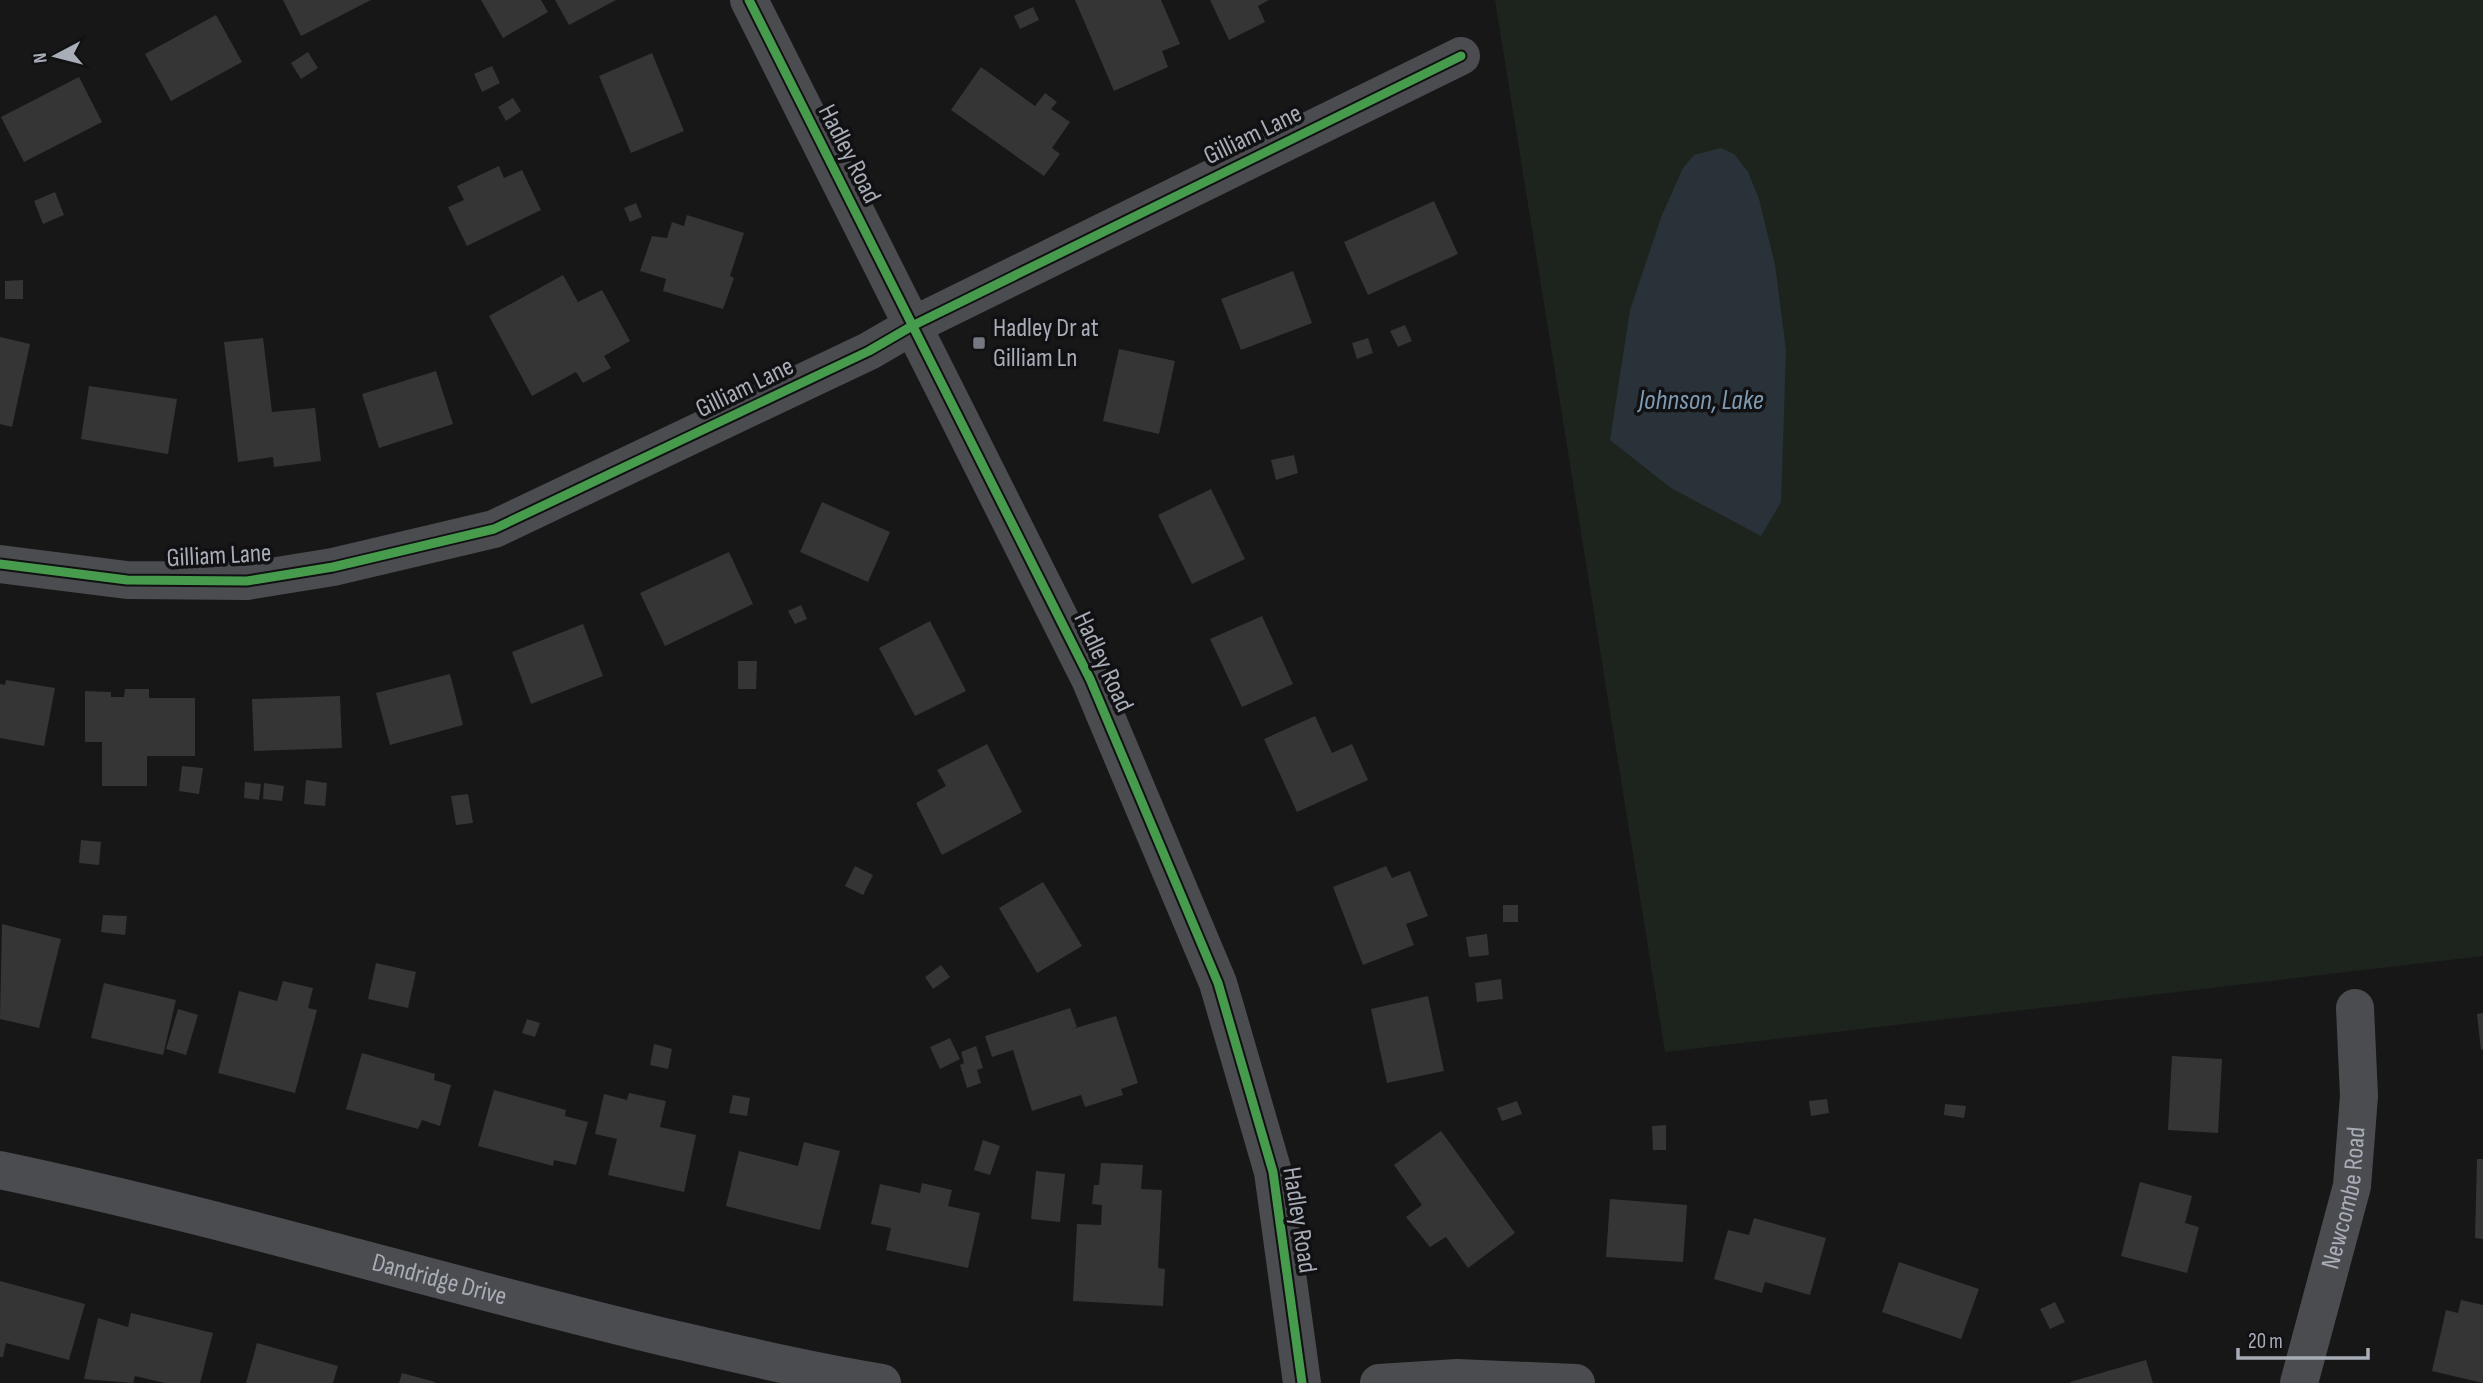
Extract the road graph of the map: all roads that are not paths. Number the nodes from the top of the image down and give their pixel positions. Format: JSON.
{"nodes":[{"id":1,"x":749,"y":0,"type":"edge"},
{"id":2,"x":1461,"y":55,"type":"dead end"},
{"id":3,"x":912,"y":326,"type":"junction"},
{"id":4,"x":0,"y":564,"type":"edge"},
{"id":5,"x":2355,"y":1008,"type":"dead end"},
{"id":6,"x":0,"y":1170,"type":"edge"},
{"id":7,"x":794,"y":1376,"type":"edge"},
{"id":8,"x":882,"y":1383,"type":"edge"},
{"id":9,"x":1301,"y":1383,"type":"edge"},
{"id":10,"x":1379,"y":1383,"type":"edge"},
{"id":11,"x":1576,"y":1383,"type":"edge"},
{"id":12,"x":2299,"y":1383,"type":"edge"}],
"edges":[{"from":1,"to":3,"type":"street","name":"Hadley Road"},
{"from":2,"to":3,"type":"street","name":"Gilliam Lane"},
{"from":3,"to":4,"type":"street","name":"Gilliam Lane"},
{"from":3,"to":9,"type":"street","name":"Hadley Road"},
{"from":5,"to":12,"type":"street","name":"Newcombe Road"},
{"from":6,"to":7,"type":"street","name":"Dandridge Drive"},
{"from":7,"to":8,"type":"street","name":"Dandridge Drive"},
{"from":10,"to":11,"type":"street"}]}
